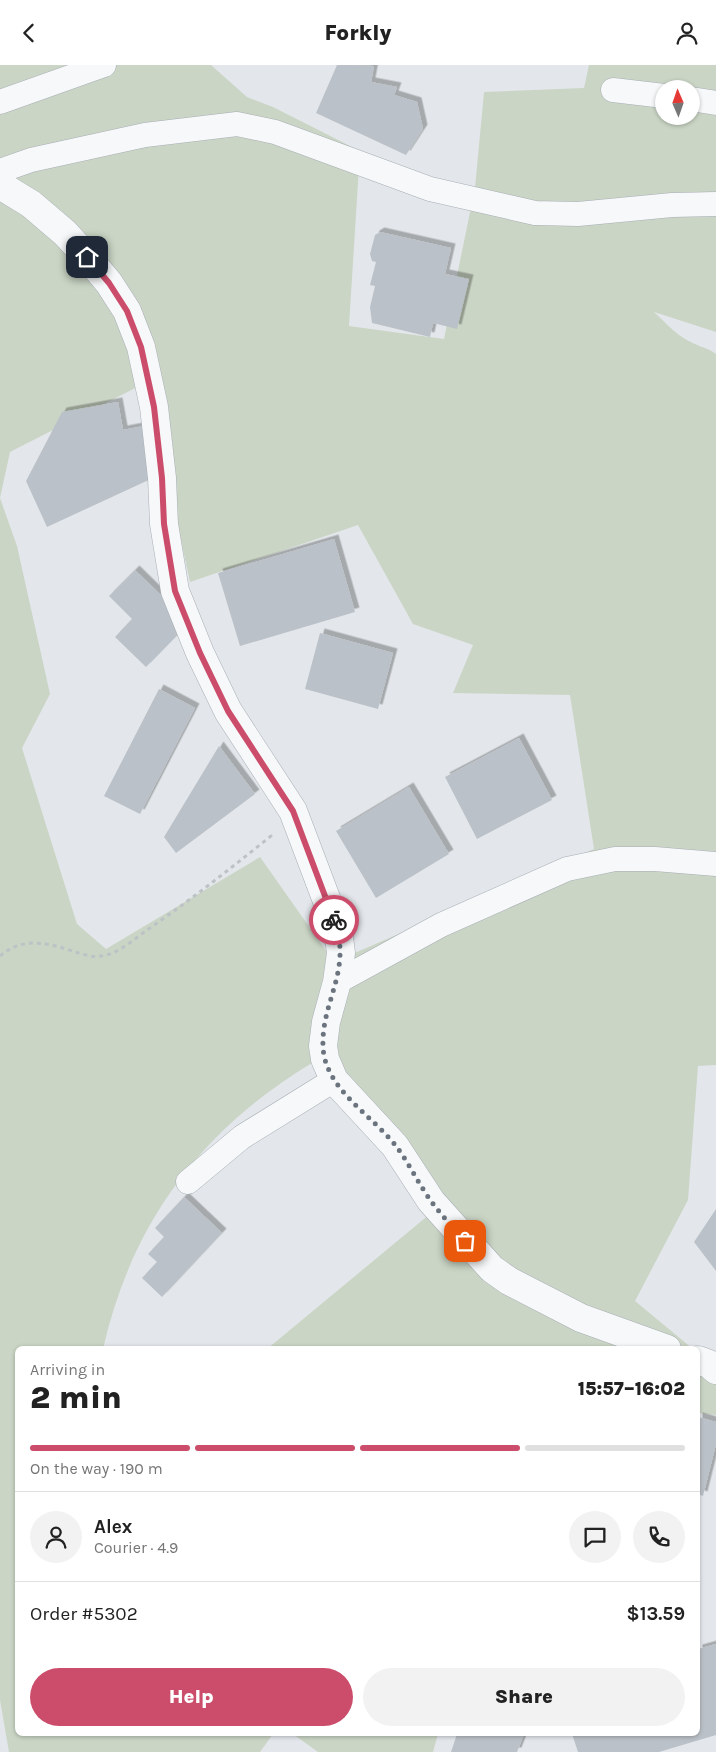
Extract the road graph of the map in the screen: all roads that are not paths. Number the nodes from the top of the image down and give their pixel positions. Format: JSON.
{"nodes":[{"id":1,"x":104,"y":65,"type":"edge"},
{"id":2,"x":613,"y":90,"type":"dead end"},
{"id":3,"x":655,"y":95,"type":"edge"},
{"id":4,"x":700,"y":100,"type":"edge"},
{"id":5,"x":0,"y":102,"type":"edge"},
{"id":6,"x":716,"y":103,"type":"edge"},
{"id":7,"x":0,"y":171,"type":"edge"},
{"id":8,"x":0,"y":185,"type":"edge"},
{"id":9,"x":716,"y":205,"type":"edge"},
{"id":10,"x":716,"y":864,"type":"edge"},
{"id":11,"x":337,"y":981,"type":"junction"},
{"id":12,"x":334,"y":1080,"type":"junction"},
{"id":13,"x":188,"y":1182,"type":"dead end"},
{"id":14,"x":659,"y":1346,"type":"edge"},
{"id":15,"x":700,"y":1361,"type":"edge"},
{"id":16,"x":716,"y":1370,"type":"edge"}],
"edges":[{"from":1,"to":5,"type":"street"},
{"from":2,"to":3,"type":"street"},
{"from":4,"to":6,"type":"street"},
{"from":7,"to":9,"type":"street"},
{"from":8,"to":11,"type":"street"},
{"from":10,"to":11,"type":"street"},
{"from":11,"to":12,"type":"street"},
{"from":12,"to":13,"type":"street"},
{"from":12,"to":14,"type":"street"},
{"from":15,"to":16,"type":"street"}]}
